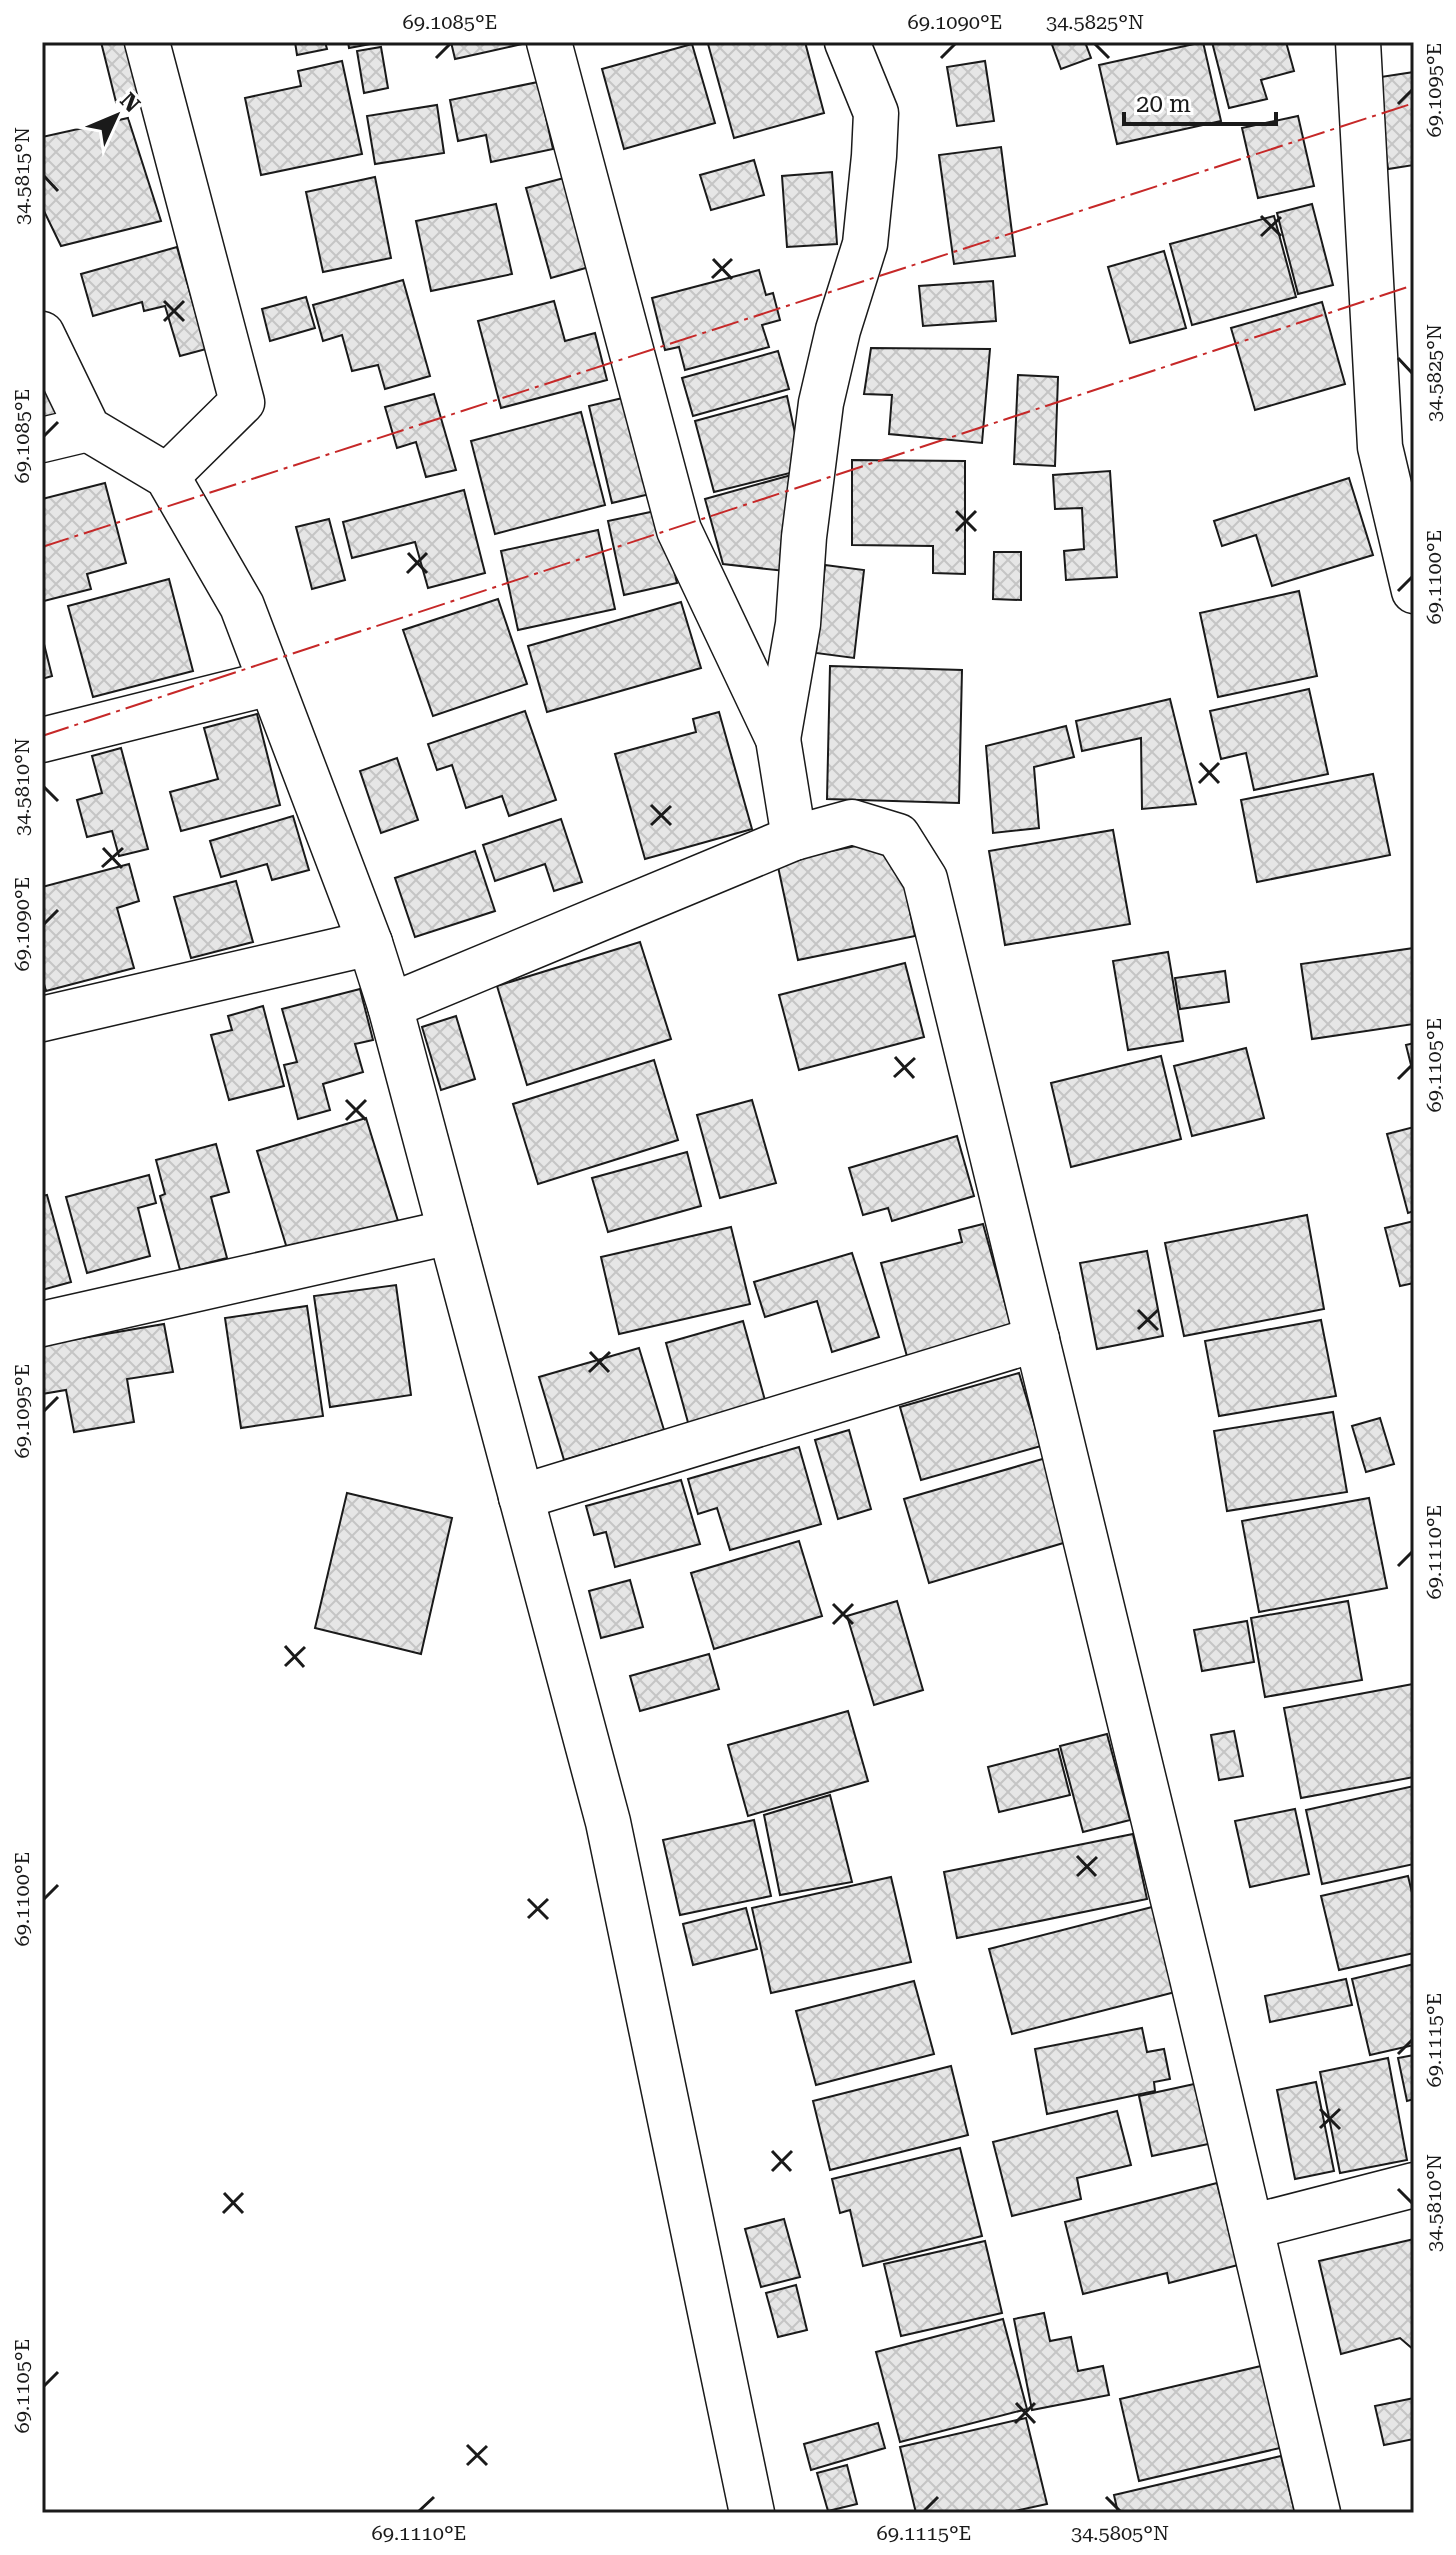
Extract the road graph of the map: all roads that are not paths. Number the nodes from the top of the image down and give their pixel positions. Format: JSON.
{"nodes":[{"id":1,"x":147,"y":42,"type":"edge"},
{"id":2,"x":549,"y":42,"type":"edge"},
{"id":3,"x":847,"y":42,"type":"edge"},
{"id":4,"x":1358,"y":42,"type":"edge"},
{"id":5,"x":42,"y":334,"type":"edge"},
{"id":6,"x":88,"y":429,"type":"junction"},
{"id":7,"x":42,"y":440,"type":"edge"},
{"id":8,"x":167,"y":476,"type":"junction"},
{"id":9,"x":1414,"y":591,"type":"edge"},
{"id":10,"x":270,"y":683,"type":"junction"},
{"id":11,"x":778,"y":739,"type":"junction"},
{"id":12,"x":42,"y":740,"type":"edge"},
{"id":13,"x":794,"y":838,"type":"junction"},
{"id":14,"x":370,"y":943,"type":"junction"},
{"id":15,"x":390,"y":1006,"type":"junction"},
{"id":16,"x":42,"y":1019,"type":"edge"},
{"id":17,"x":450,"y":1232,"type":"junction"},
{"id":18,"x":42,"y":1324,"type":"edge"},
{"id":19,"x":1037,"y":1339,"type":"junction"},
{"id":20,"x":521,"y":1497,"type":"junction"},
{"id":21,"x":1414,"y":2185,"type":"edge"},
{"id":22,"x":1251,"y":2227,"type":"junction"},
{"id":23,"x":752,"y":2513,"type":"edge"},
{"id":24,"x":1318,"y":2513,"type":"edge"}],
"edges":[{"from":1,"to":8,"type":"street"},
{"from":2,"to":11,"type":"street"},
{"from":3,"to":11,"type":"street"},
{"from":4,"to":9,"type":"street"},
{"from":5,"to":6,"type":"street"},
{"from":6,"to":7,"type":"street"},
{"from":6,"to":8,"type":"street"},
{"from":8,"to":10,"type":"street"},
{"from":10,"to":12,"type":"street"},
{"from":10,"to":14,"type":"street"},
{"from":11,"to":13,"type":"street"},
{"from":13,"to":15,"type":"street"},
{"from":13,"to":19,"type":"street"},
{"from":14,"to":15,"type":"street"},
{"from":14,"to":16,"type":"street"},
{"from":15,"to":17,"type":"street"},
{"from":17,"to":18,"type":"street"},
{"from":17,"to":20,"type":"street"},
{"from":19,"to":20,"type":"street"},
{"from":19,"to":22,"type":"street"},
{"from":20,"to":23,"type":"street"},
{"from":21,"to":22,"type":"street"},
{"from":22,"to":24,"type":"street"}]}
